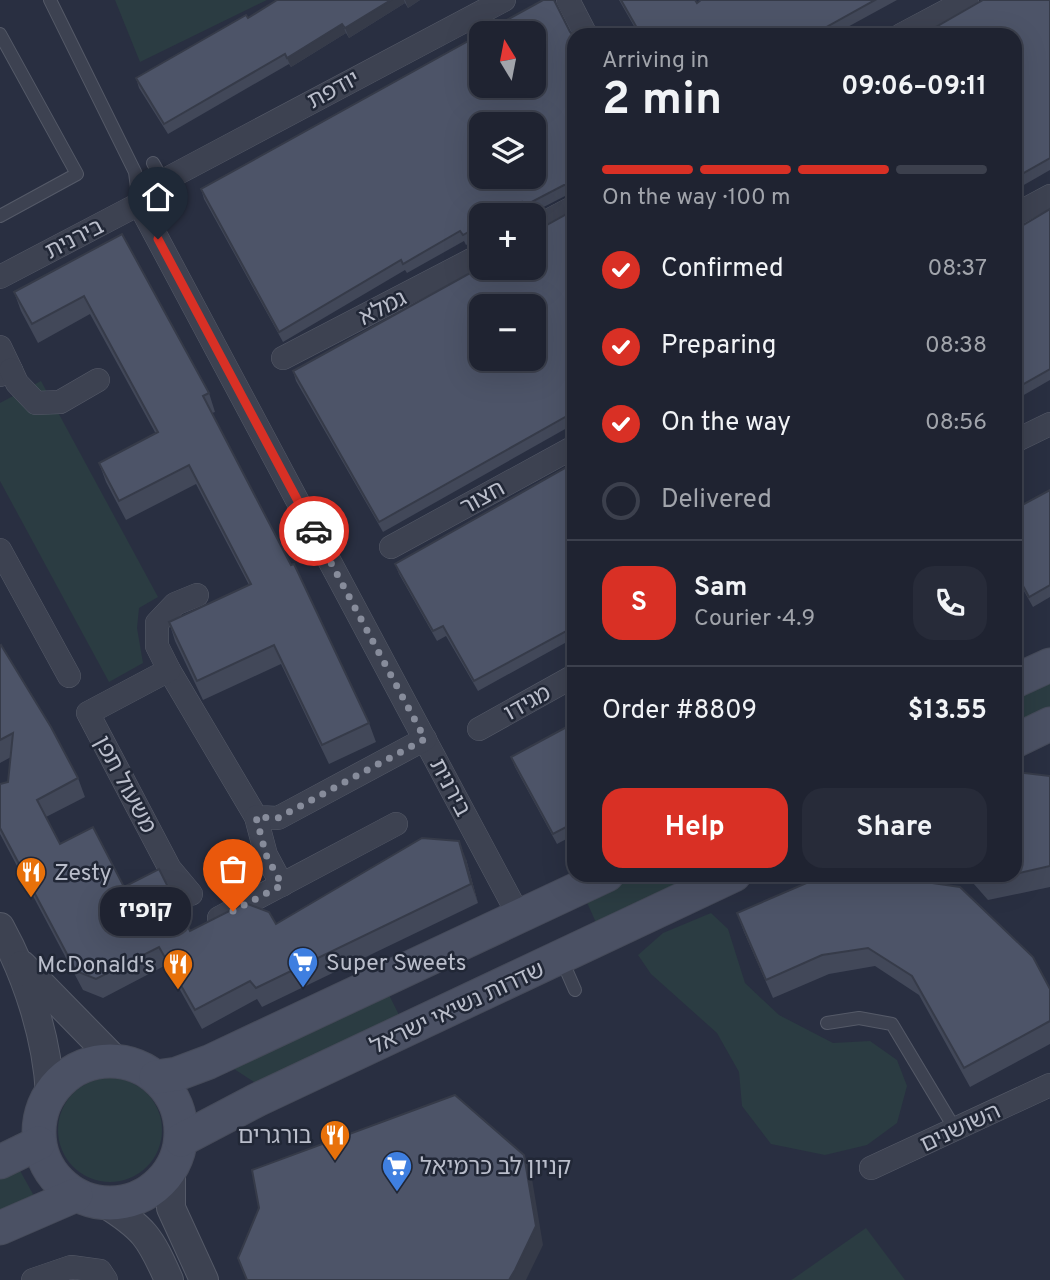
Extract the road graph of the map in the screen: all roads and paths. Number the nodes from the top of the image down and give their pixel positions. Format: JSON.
{"nodes":[{"id":1,"x":50,"y":0,"type":"edge"},
{"id":2,"x":505,"y":0,"type":"edge"},
{"id":3,"x":568,"y":0,"type":"edge"},
{"id":4,"x":967,"y":0,"type":"edge"},
{"id":5,"x":582,"y":28,"type":"edge"},
{"id":6,"x":914,"y":28,"type":"edge"},
{"id":7,"x":0,"y":34,"type":"edge"},
{"id":8,"x":163,"y":181,"type":"dead end"},
{"id":9,"x":1050,"y":197,"type":"edge"},
{"id":10,"x":139,"y":204,"type":"junction"},
{"id":11,"x":567,"y":211,"type":"edge"},
{"id":12,"x":1022,"y":211,"type":"edge"},
{"id":13,"x":0,"y":216,"type":"edge"},
{"id":14,"x":546,"y":222,"type":"edge"},
{"id":15,"x":469,"y":261,"type":"edge"},
{"id":16,"x":0,"y":276,"type":"edge"},
{"id":17,"x":0,"y":346,"type":"edge"},
{"id":18,"x":283,"y":358,"type":"dead end"},
{"id":19,"x":5,"y":372,"type":"edge"},
{"id":20,"x":98,"y":380,"type":"dead end"},
{"id":21,"x":1050,"y":424,"type":"edge"},
{"id":22,"x":1022,"y":438,"type":"edge"},
{"id":23,"x":567,"y":451,"type":"edge"},
{"id":24,"x":391,"y":547,"type":"dead end"},
{"id":25,"x":0,"y":550,"type":"edge"},
{"id":26,"x":197,"y":595,"type":"dead end"},
{"id":27,"x":1050,"y":665,"type":"edge"},
{"id":28,"x":169,"y":670,"type":"junction"},
{"id":29,"x":69,"y":676,"type":"dead end"},
{"id":30,"x":1022,"y":678,"type":"edge"},
{"id":31,"x":567,"y":680,"type":"edge"},
{"id":32,"x":1050,"y":724,"type":"edge"},
{"id":33,"x":479,"y":729,"type":"dead end"},
{"id":34,"x":1022,"y":738,"type":"edge"},
{"id":35,"x":425,"y":739,"type":"junction"},
{"id":36,"x":256,"y":817,"type":"junction"},
{"id":37,"x":396,"y":824,"type":"dead end"},
{"id":38,"x":592,"y":882,"type":"edge"},
{"id":39,"x":719,"y":882,"type":"edge"},
{"id":40,"x":282,"y":885,"type":"junction"},
{"id":41,"x":191,"y":894,"type":"dead end"},
{"id":42,"x":519,"y":916,"type":"junction"},
{"id":43,"x":0,"y":926,"type":"edge"},
{"id":44,"x":202,"y":926,"type":"edge"},
{"id":45,"x":561,"y":958,"type":"junction"},
{"id":46,"x":20,"y":963,"type":"junction"},
{"id":47,"x":575,"y":990,"type":"dead end"},
{"id":48,"x":827,"y":1023,"type":"dead end"},
{"id":49,"x":116,"y":1061,"type":"junction"},
{"id":50,"x":156,"y":1077,"type":"junction"},
{"id":51,"x":1048,"y":1092,"type":"edge"},
{"id":52,"x":50,"y":1094,"type":"junction"},
{"id":53,"x":955,"y":1129,"type":"junction"},
{"id":54,"x":39,"y":1143,"type":"junction"},
{"id":55,"x":176,"y":1155,"type":"junction"},
{"id":56,"x":0,"y":1163,"type":"edge"},
{"id":57,"x":871,"y":1168,"type":"dead end"},
{"id":58,"x":90,"y":1199,"type":"junction"},
{"id":59,"x":0,"y":1228,"type":"edge"},
{"id":60,"x":33,"y":1280,"type":"edge"},
{"id":61,"x":106,"y":1280,"type":"edge"},
{"id":62,"x":169,"y":1280,"type":"edge"},
{"id":63,"x":204,"y":1280,"type":"edge"}],
"edges":[{"from":1,"to":10,"type":"lane"},
{"from":2,"to":8,"type":"street","name":"יודפת"},
{"from":3,"to":5,"type":"street"},
{"from":4,"to":6,"type":"street"},
{"from":7,"to":13,"type":"lane"},
{"from":9,"to":12,"type":"street"},
{"from":10,"to":16,"type":"street","name":"בירנית"},
{"from":10,"to":35,"type":"street","name":"בירנית"},
{"from":11,"to":14,"type":"street"},
{"from":15,"to":18,"type":"street","name":"גמלא"},
{"from":17,"to":19,"type":"street"},
{"from":19,"to":20,"type":"street"},
{"from":21,"to":22,"type":"street"},
{"from":23,"to":24,"type":"street","name":"חצור"},
{"from":25,"to":29,"type":"street"},
{"from":26,"to":28,"type":"street"},
{"from":27,"to":30,"type":"main road"},
{"from":28,"to":36,"type":"street"},
{"from":28,"to":41,"type":"street","name":"משעול תפן"},
{"from":31,"to":33,"type":"street","name":"מגידו"},
{"from":32,"to":34,"type":"main road"},
{"from":35,"to":36,"type":"street"},
{"from":35,"to":42,"type":"street","name":"בירנית"},
{"from":36,"to":40,"type":"street"},
{"from":37,"to":40,"type":"street"},
{"from":38,"to":42,"type":"main road"},
{"from":39,"to":45,"type":"main road","name":"שדרות נשיאי ישראל"},
{"from":40,"to":44,"type":"street"},
{"from":42,"to":50,"type":"main road"},
{"from":43,"to":46,"type":"street"},
{"from":45,"to":47,"type":"lane"},
{"from":45,"to":55,"type":"main road","name":"שדרות נשיאי ישראל"},
{"from":46,"to":49,"type":"street"},
{"from":46,"to":52,"type":"street"},
{"from":48,"to":53,"type":"lane"},
{"from":49,"to":50,"type":"main road"},
{"from":49,"to":52,"type":"main road"},
{"from":50,"to":55,"type":"main road"},
{"from":51,"to":53,"type":"street","name":"השושנים"},
{"from":52,"to":54,"type":"main road"},
{"from":53,"to":57,"type":"street","name":"השושנים"},
{"from":54,"to":56,"type":"main road"},
{"from":54,"to":58,"type":"main road"},
{"from":55,"to":58,"type":"main road"},
{"from":55,"to":63,"type":"street"},
{"from":58,"to":59,"type":"main road"},
{"from":58,"to":62,"type":"street"},
{"from":60,"to":61,"type":"street"}]}
